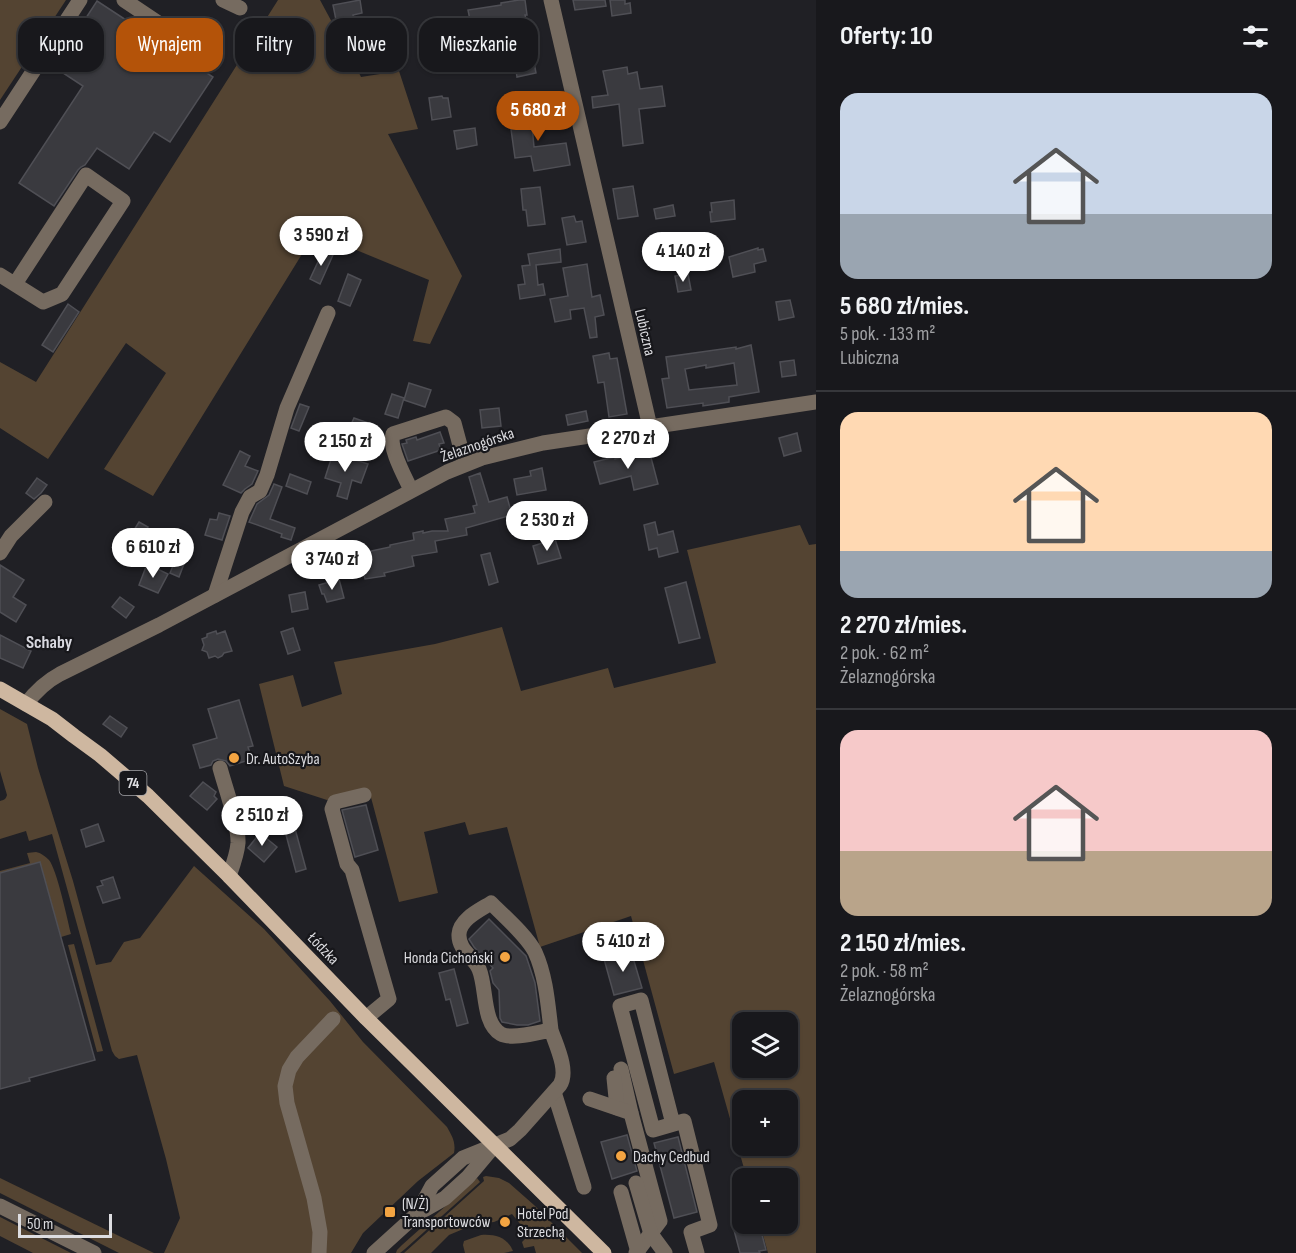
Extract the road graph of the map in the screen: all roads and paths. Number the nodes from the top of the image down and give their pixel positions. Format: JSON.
{"nodes":[{"id":1,"x":80,"y":0,"type":"edge"},
{"id":2,"x":124,"y":0,"type":"edge"},
{"id":3,"x":223,"y":0,"type":"edge"},
{"id":4,"x":551,"y":0,"type":"edge"},
{"id":5,"x":240,"y":8,"type":"dead end"},
{"id":6,"x":151,"y":18,"type":"edge"},
{"id":7,"x":0,"y":122,"type":"edge"},
{"id":8,"x":0,"y":275,"type":"edge"},
{"id":9,"x":15,"y":284,"type":"junction"},
{"id":10,"x":328,"y":313,"type":"dead end"},
{"id":11,"x":816,"y":402,"type":"edge"},
{"id":12,"x":650,"y":427,"type":"junction"},
{"id":13,"x":465,"y":464,"type":"junction"},
{"id":14,"x":411,"y":490,"type":"junction"},
{"id":15,"x":45,"y":502,"type":"dead end"},
{"id":16,"x":0,"y":553,"type":"edge"},
{"id":17,"x":215,"y":595,"type":"junction"},
{"id":18,"x":0,"y":689,"type":"edge"},
{"id":19,"x":26,"y":704,"type":"junction"},
{"id":20,"x":220,"y":768,"type":"dead end"},
{"id":21,"x":364,"y":795,"type":"dead end"},
{"id":22,"x":229,"y":876,"type":"junction"},
{"id":23,"x":366,"y":1018,"type":"junction"},
{"id":24,"x":333,"y":1019,"type":"dead end"},
{"id":25,"x":551,"y":1030,"type":"junction"},
{"id":26,"x":617,"y":1074,"type":"dead end"},
{"id":27,"x":554,"y":1092,"type":"junction"},
{"id":28,"x":590,"y":1099,"type":"dead end"},
{"id":29,"x":624,"y":1110,"type":"junction"},
{"id":30,"x":673,"y":1124,"type":"junction"},
{"id":31,"x":495,"y":1144,"type":"junction"},
{"id":32,"x":636,"y":1183,"type":"dead end"},
{"id":33,"x":584,"y":1187,"type":"dead end"},
{"id":34,"x":621,"y":1192,"type":"dead end"},
{"id":35,"x":0,"y":1206,"type":"edge"},
{"id":36,"x":651,"y":1234,"type":"junction"},
{"id":37,"x":637,"y":1252,"type":"edge"},
{"id":38,"x":94,"y":1253,"type":"edge"},
{"id":39,"x":319,"y":1253,"type":"edge"},
{"id":40,"x":374,"y":1253,"type":"edge"},
{"id":41,"x":604,"y":1253,"type":"edge"},
{"id":42,"x":665,"y":1253,"type":"edge"},
{"id":43,"x":697,"y":1253,"type":"edge"}],
"edges":[{"from":1,"to":7,"type":"street"},
{"from":2,"to":6,"type":"street"},
{"from":3,"to":5,"type":"street"},
{"from":4,"to":12,"type":"street","name":"Lubiczna"},
{"from":8,"to":9,"type":"street"},
{"from":9,"to":9,"type":"street"},
{"from":10,"to":17,"type":"street"},
{"from":11,"to":12,"type":"street","name":"Żelaznogórska"},
{"from":12,"to":13,"type":"street","name":"Żelaznogórska"},
{"from":13,"to":14,"type":"street","name":"Żelaznogórska"},
{"from":13,"to":14,"type":"street"},
{"from":14,"to":17,"type":"street","name":"Żelaznogórska"},
{"from":15,"to":16,"type":"street"},
{"from":17,"to":19,"type":"street","name":"Żelaznogórska"},
{"from":18,"to":19,"type":"main road","name":"Łódzka","number":"74"},
{"from":19,"to":22,"type":"main road","name":"Łódzka","number":"74"},
{"from":20,"to":22,"type":"street"},
{"from":21,"to":23,"type":"street"},
{"from":22,"to":23,"type":"main road","name":"Łódzka","number":"74"},
{"from":23,"to":31,"type":"main road","name":"Łódzka","number":"74"},
{"from":24,"to":39,"type":"street"},
{"from":25,"to":25,"type":"street"},
{"from":25,"to":27,"type":"street"},
{"from":26,"to":29,"type":"street"},
{"from":27,"to":31,"type":"street"},
{"from":27,"to":33,"type":"street"},
{"from":28,"to":29,"type":"street"},
{"from":29,"to":36,"type":"street"},
{"from":30,"to":30,"type":"street"},
{"from":30,"to":43,"type":"street"},
{"from":31,"to":40,"type":"street"},
{"from":31,"to":41,"type":"main road","name":"Łódzka","number":"74"},
{"from":32,"to":36,"type":"street"},
{"from":34,"to":37,"type":"street"},
{"from":35,"to":38,"type":"street"},
{"from":36,"to":37,"type":"street"},
{"from":36,"to":42,"type":"street"}]}
